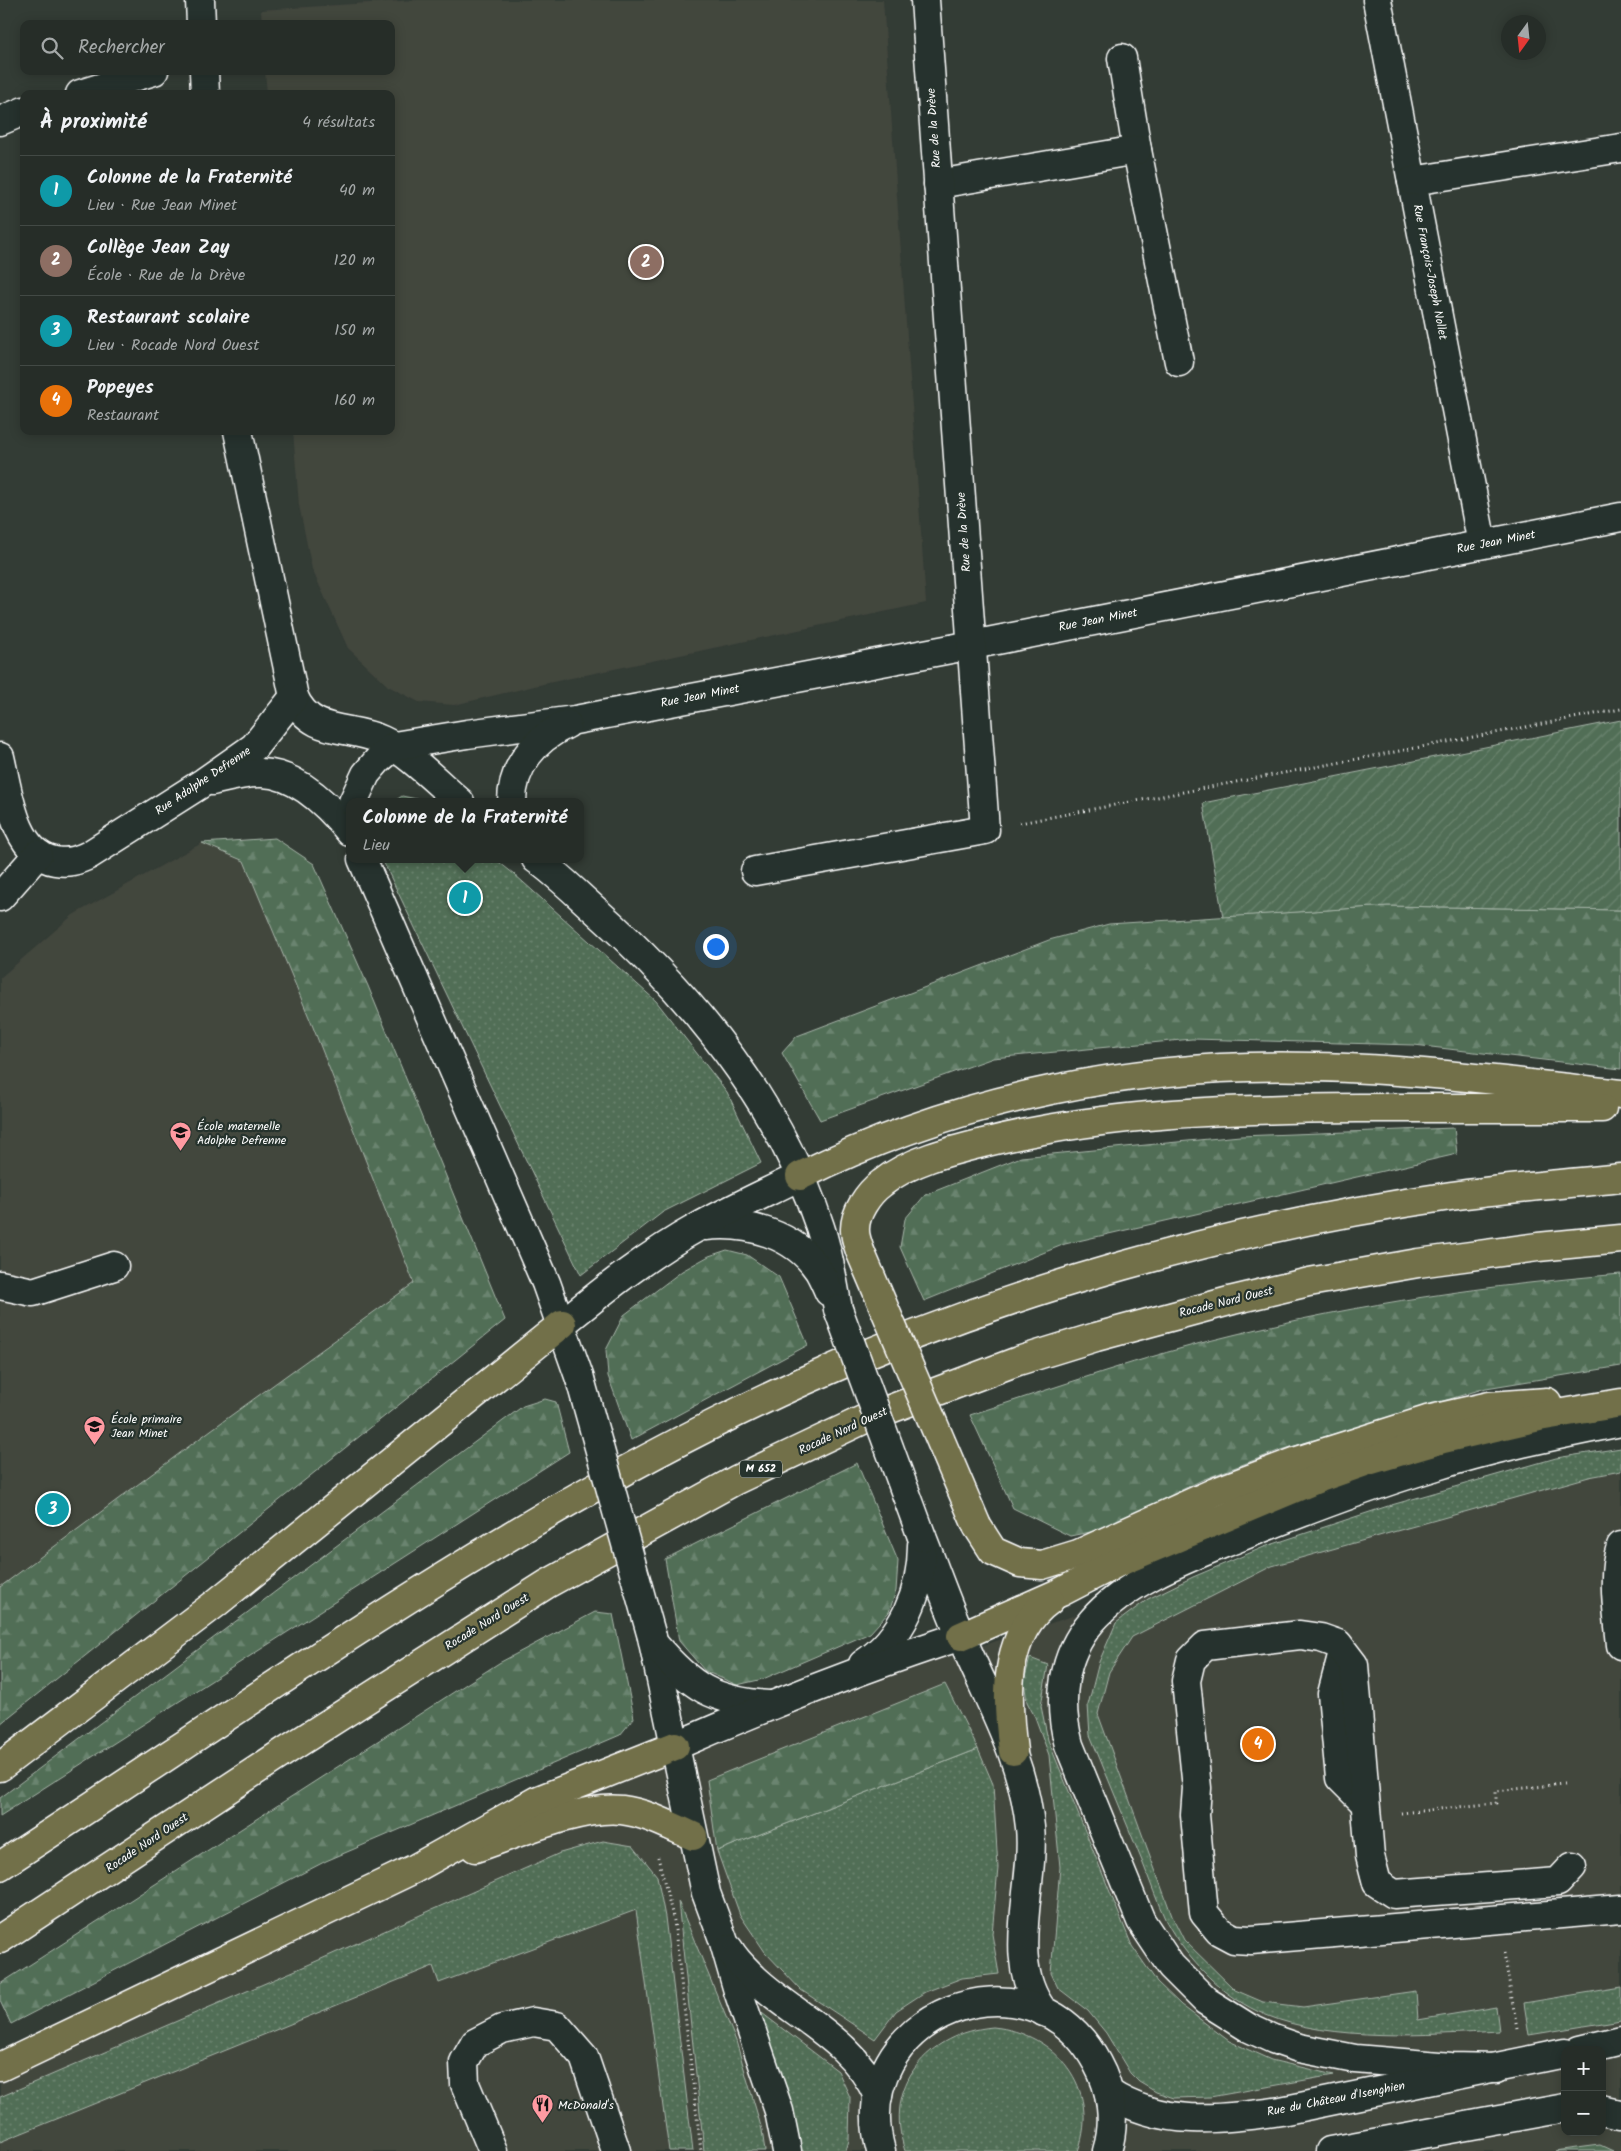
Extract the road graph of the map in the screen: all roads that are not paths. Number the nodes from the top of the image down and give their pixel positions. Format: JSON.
{"nodes":[{"id":1,"x":200,"y":0,"type":"edge"},
{"id":2,"x":925,"y":0,"type":"edge"},
{"id":3,"x":1377,"y":0,"type":"edge"},
{"id":4,"x":201,"y":20,"type":"edge"},
{"id":5,"x":1122,"y":58,"type":"dead end"},
{"id":6,"x":141,"y":75,"type":"edge"},
{"id":7,"x":204,"y":75,"type":"edge"},
{"id":8,"x":93,"y":90,"type":"edge"},
{"id":9,"x":205,"y":90,"type":"edge"},
{"id":10,"x":20,"y":113,"type":"edge"},
{"id":11,"x":0,"y":121,"type":"edge"},
{"id":12,"x":1621,"y":148,"type":"edge"},
{"id":13,"x":1137,"y":150,"type":"junction"},
{"id":14,"x":1412,"y":181,"type":"junction"},
{"id":15,"x":938,"y":184,"type":"junction"},
{"id":16,"x":1179,"y":362,"type":"dead end"},
{"id":17,"x":239,"y":435,"type":"edge"},
{"id":18,"x":1621,"y":517,"type":"edge"},
{"id":19,"x":1482,"y":544,"type":"junction"},
{"id":20,"x":972,"y":646,"type":"junction"},
{"id":21,"x":294,"y":696,"type":"junction"},
{"id":22,"x":575,"y":720,"type":"junction"},
{"id":23,"x":394,"y":746,"type":"junction"},
{"id":24,"x":0,"y":757,"type":"edge"},
{"id":25,"x":204,"y":782,"type":"junction"},
{"id":26,"x":354,"y":798,"type":"edge"},
{"id":27,"x":455,"y":798,"type":"edge"},
{"id":28,"x":512,"y":798,"type":"edge"},
{"id":29,"x":346,"y":827,"type":"edge"},
{"id":30,"x":38,"y":854,"type":"junction"},
{"id":31,"x":364,"y":863,"type":"edge"},
{"id":32,"x":541,"y":863,"type":"edge"},
{"id":33,"x":755,"y":871,"type":"dead end"},
{"id":34,"x":0,"y":897,"type":"edge"},
{"id":35,"x":1621,"y":1094,"type":"edge"},
{"id":36,"x":1621,"y":1108,"type":"edge"},
{"id":37,"x":800,"y":1176,"type":"junction"},
{"id":38,"x":1621,"y":1178,"type":"edge"},
{"id":39,"x":698,"y":1227,"type":"junction"},
{"id":40,"x":1621,"y":1239,"type":"edge"},
{"id":41,"x":114,"y":1266,"type":"dead end"},
{"id":42,"x":0,"y":1285,"type":"edge"},
{"id":43,"x":838,"y":1309,"type":"junction"},
{"id":44,"x":562,"y":1324,"type":"junction"},
{"id":45,"x":1621,"y":1399,"type":"edge"},
{"id":46,"x":1621,"y":1403,"type":"edge"},
{"id":47,"x":1621,"y":1422,"type":"edge"},
{"id":48,"x":922,"y":1537,"type":"junction"},
{"id":49,"x":1621,"y":1546,"type":"edge"},
{"id":50,"x":1061,"y":1592,"type":"junction"},
{"id":51,"x":961,"y":1636,"type":"junction"},
{"id":52,"x":653,"y":1641,"type":"junction"},
{"id":53,"x":1621,"y":1645,"type":"edge"},
{"id":54,"x":842,"y":1676,"type":"junction"},
{"id":55,"x":769,"y":1705,"type":"junction"},
{"id":56,"x":675,"y":1746,"type":"junction"},
{"id":57,"x":1013,"y":1750,"type":"junction"},
{"id":58,"x":0,"y":1767,"type":"edge"},
{"id":59,"x":693,"y":1836,"type":"junction"},
{"id":60,"x":0,"y":1866,"type":"edge"},
{"id":61,"x":1572,"y":1867,"type":"dead end"},
{"id":62,"x":414,"y":1869,"type":"junction"},
{"id":63,"x":1621,"y":1909,"type":"edge"},
{"id":64,"x":0,"y":1939,"type":"edge"},
{"id":65,"x":723,"y":1939,"type":"junction"},
{"id":66,"x":1044,"y":2012,"type":"junction"},
{"id":67,"x":1621,"y":2040,"type":"edge"},
{"id":68,"x":1596,"y":2046,"type":"edge"},
{"id":69,"x":1561,"y":2054,"type":"edge"},
{"id":70,"x":1510,"y":2065,"type":"junction"},
{"id":71,"x":0,"y":2067,"type":"edge"},
{"id":72,"x":1109,"y":2093,"type":"junction"},
{"id":73,"x":1621,"y":2095,"type":"edge"},
{"id":74,"x":878,"y":2096,"type":"junction"},
{"id":75,"x":1606,"y":2098,"type":"edge"},
{"id":76,"x":1561,"y":2110,"type":"edge"},
{"id":77,"x":1606,"y":2111,"type":"edge"},
{"id":78,"x":1621,"y":2114,"type":"edge"},
{"id":79,"x":877,"y":2146,"type":"edge"},
{"id":80,"x":493,"y":2151,"type":"edge"},
{"id":81,"x":616,"y":2151,"type":"edge"},
{"id":82,"x":787,"y":2151,"type":"edge"},
{"id":83,"x":1107,"y":2151,"type":"edge"},
{"id":84,"x":1330,"y":2151,"type":"edge"}],
"edges":[{"from":1,"to":4,"type":"street"},
{"from":2,"to":15,"type":"street","name":"Rue de la Drève"},
{"from":3,"to":14,"type":"street","name":"Rue François-Joseph Nollet"},
{"from":5,"to":13,"type":"street"},
{"from":6,"to":8,"type":"street"},
{"from":7,"to":9,"type":"street"},
{"from":10,"to":11,"type":"street"},
{"from":12,"to":14,"type":"street"},
{"from":13,"to":15,"type":"street"},
{"from":13,"to":16,"type":"street"},
{"from":14,"to":19,"type":"street","name":"Rue François-Joseph Nollet"},
{"from":15,"to":20,"type":"street","name":"Rue de la Drève"},
{"from":17,"to":21,"type":"street"},
{"from":18,"to":19,"type":"street","name":"Rue Jean Minet"},
{"from":19,"to":20,"type":"street","name":"Rue Jean Minet"},
{"from":20,"to":22,"type":"street","name":"Rue Jean Minet"},
{"from":20,"to":33,"type":"street","name":"Rue de la Drève"},
{"from":21,"to":23,"type":"street"},
{"from":21,"to":25,"type":"street","name":"Rue Adolphe Defrenne"},
{"from":22,"to":23,"type":"street","name":"Rue Jean Minet"},
{"from":22,"to":28,"type":"street","name":"Rue Jean Minet"},
{"from":23,"to":26,"type":"street"},
{"from":23,"to":27,"type":"street"},
{"from":24,"to":30,"type":"street"},
{"from":25,"to":29,"type":"street"},
{"from":25,"to":30,"type":"street","name":"Rue Adolphe Defrenne"},
{"from":30,"to":34,"type":"street"},
{"from":31,"to":44,"type":"street"},
{"from":32,"to":37,"type":"street"},
{"from":35,"to":37,"type":"highway"},
{"from":36,"to":45,"type":"highway","bridge":true},
{"from":37,"to":39,"type":"street"},
{"from":37,"to":43,"type":"street"},
{"from":38,"to":60,"type":"highway"},
{"from":39,"to":43,"type":"street"},
{"from":39,"to":44,"type":"street"},
{"from":40,"to":64,"type":"highway","name":"Rocade Nord Ouest","number":"M 652"},
{"from":41,"to":42,"type":"street"},
{"from":43,"to":48,"type":"street","bridge":true},
{"from":44,"to":52,"type":"street","bridge":true},
{"from":44,"to":58,"type":"highway"},
{"from":46,"to":50,"type":"highway"},
{"from":47,"to":70,"type":"street"},
{"from":48,"to":51,"type":"street"},
{"from":48,"to":54,"type":"street"},
{"from":49,"to":53,"type":"street"},
{"from":50,"to":51,"type":"highway"},
{"from":50,"to":57,"type":"highway"},
{"from":51,"to":54,"type":"street"},
{"from":51,"to":57,"type":"street"},
{"from":52,"to":55,"type":"street"},
{"from":52,"to":56,"type":"street"},
{"from":54,"to":55,"type":"street"},
{"from":55,"to":56,"type":"street"},
{"from":56,"to":59,"type":"street"},
{"from":56,"to":62,"type":"highway"},
{"from":57,"to":66,"type":"street"},
{"from":59,"to":62,"type":"highway"},
{"from":59,"to":65,"type":"street"},
{"from":61,"to":63,"type":"street"},
{"from":62,"to":71,"type":"highway"},
{"from":65,"to":74,"type":"street"},
{"from":65,"to":82,"type":"street"},
{"from":66,"to":72,"type":"street"},
{"from":66,"to":74,"type":"street"},
{"from":67,"to":68,"type":"street"},
{"from":69,"to":70,"type":"street","name":"Rue du Château d'Isenghien"},
{"from":70,"to":72,"type":"street","name":"Rue du Château d'Isenghien"},
{"from":72,"to":83,"type":"street"},
{"from":73,"to":75,"type":"street"},
{"from":74,"to":79,"type":"street"},
{"from":76,"to":84,"type":"street"},
{"from":77,"to":78,"type":"street"},
{"from":80,"to":81,"type":"street"}]}
